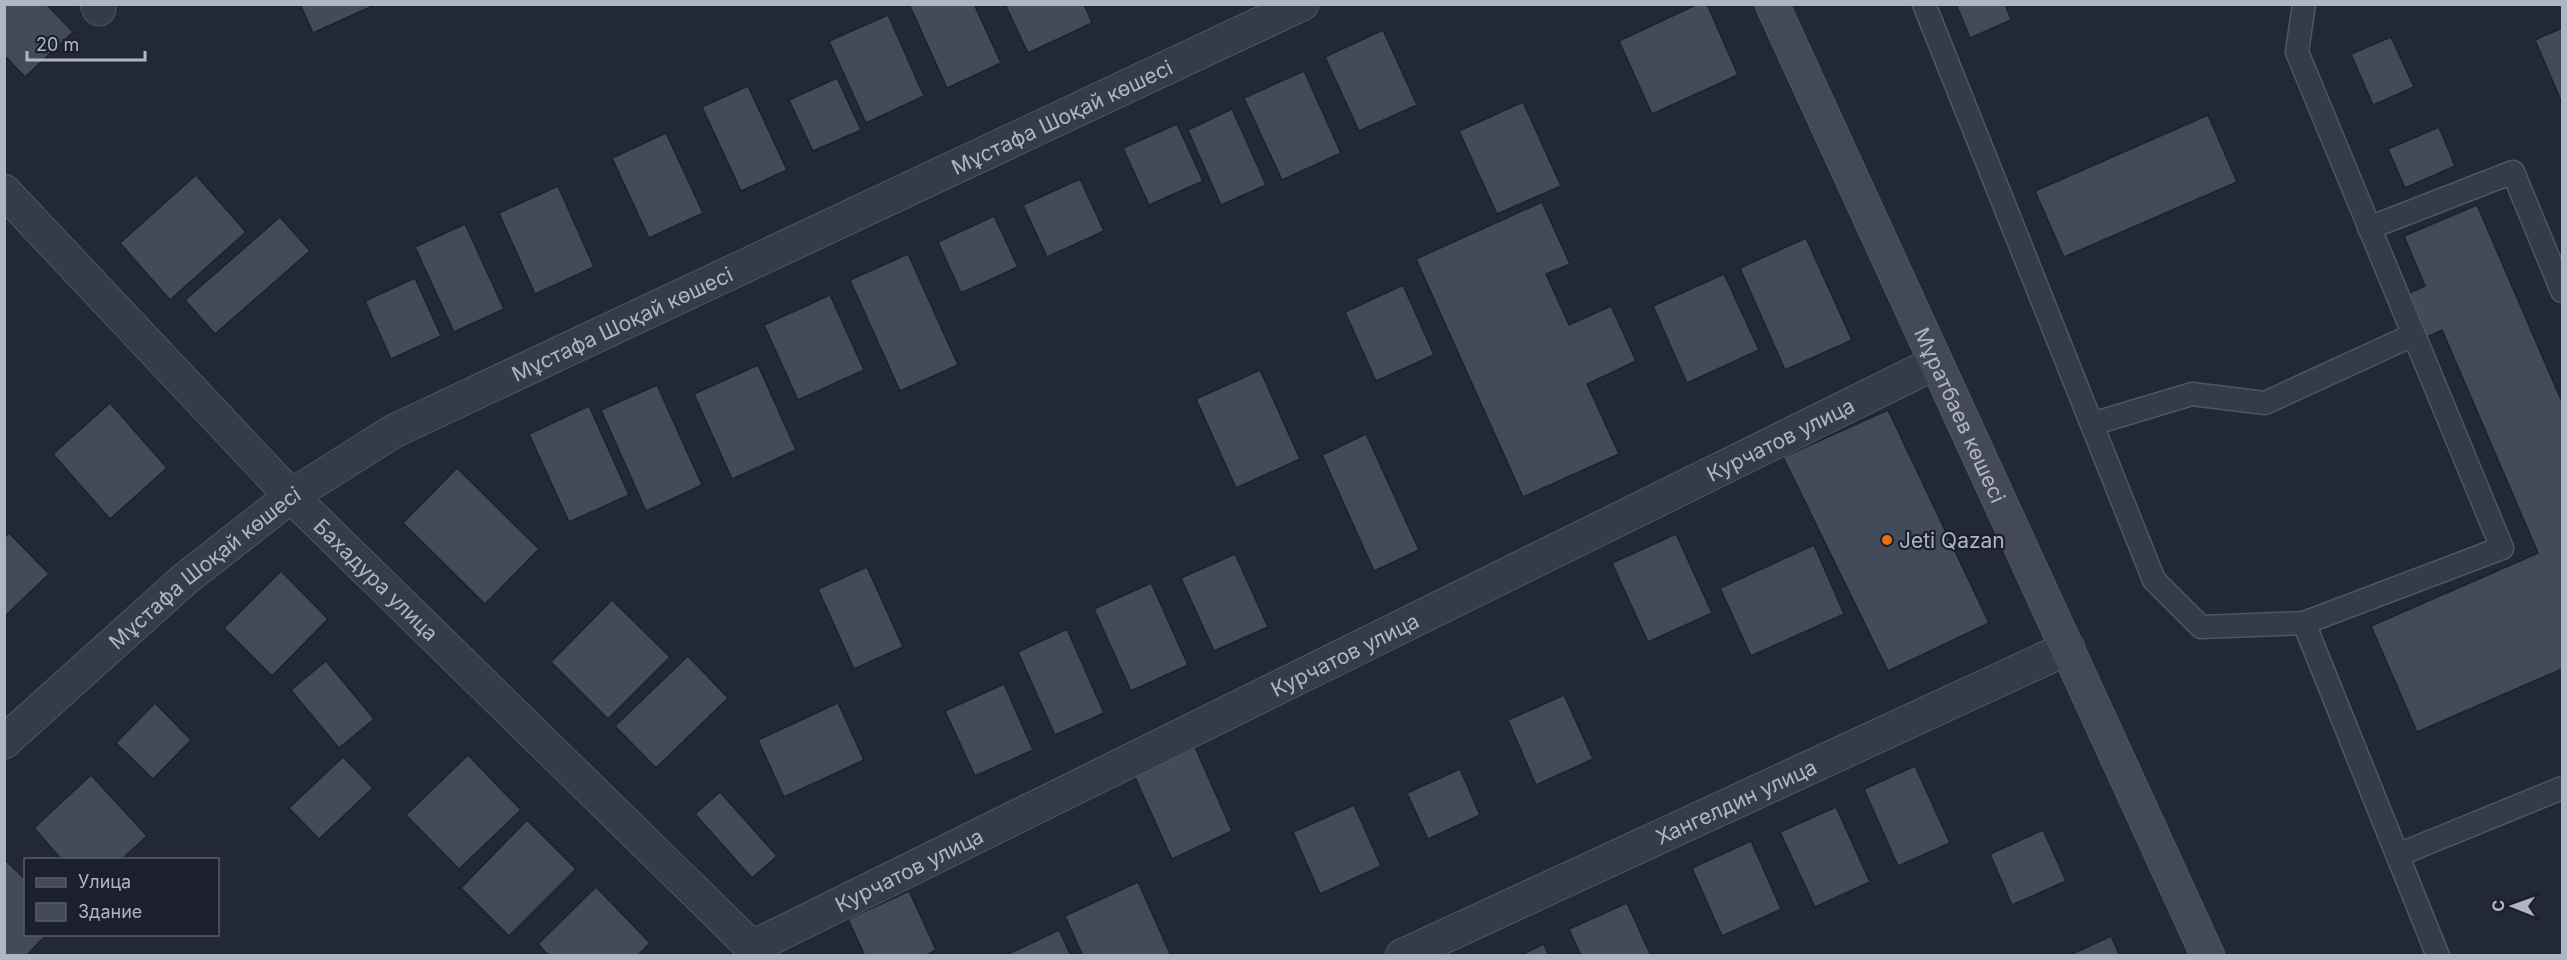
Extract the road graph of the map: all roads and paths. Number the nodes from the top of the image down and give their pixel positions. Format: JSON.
{"nodes":[{"id":1,"x":1302,"y":4,"type":"edge"},
{"id":2,"x":1772,"y":4,"type":"edge"},
{"id":3,"x":1924,"y":4,"type":"edge"},
{"id":4,"x":2304,"y":4,"type":"edge"},
{"id":5,"x":4,"y":191,"type":"edge"},
{"id":6,"x":2369,"y":228,"type":"junction"},
{"id":7,"x":2562,"y":291,"type":"edge"},
{"id":8,"x":2413,"y":335,"type":"junction"},
{"id":9,"x":1935,"y":363,"type":"junction"},
{"id":10,"x":2092,"y":424,"type":"junction"},
{"id":11,"x":291,"y":496,"type":"junction"},
{"id":12,"x":2304,"y":623,"type":"junction"},
{"id":13,"x":2068,"y":648,"type":"junction"},
{"id":14,"x":4,"y":742,"type":"edge"},
{"id":15,"x":2562,"y":788,"type":"edge"},
{"id":16,"x":2398,"y":855,"type":"junction"},
{"id":17,"x":757,"y":951,"type":"edge"},
{"id":18,"x":1402,"y":956,"type":"edge"},
{"id":19,"x":2208,"y":956,"type":"edge"},
{"id":20,"x":2438,"y":956,"type":"edge"}],
"edges":[{"from":1,"to":11,"type":"street","name":"Мұстафа Шоқай көшесі"},
{"from":2,"to":9,"type":"street","name":"Мұратбаев көшесі"},
{"from":3,"to":10,"type":"lane"},
{"from":4,"to":6,"type":"lane"},
{"from":5,"to":11,"type":"street","name":"Бахадура улица"},
{"from":6,"to":7,"type":"lane"},
{"from":6,"to":8,"type":"lane"},
{"from":8,"to":10,"type":"lane"},
{"from":8,"to":12,"type":"lane"},
{"from":9,"to":13,"type":"street","name":"Мұратбаев көшесі"},
{"from":9,"to":17,"type":"street","name":"Курчатов улица"},
{"from":10,"to":12,"type":"lane"},
{"from":11,"to":14,"type":"street","name":"Мұстафа Шоқай көшесі"},
{"from":11,"to":17,"type":"street","name":"Бахадура улица"},
{"from":12,"to":16,"type":"lane"},
{"from":13,"to":18,"type":"street","name":"Хангелдин улица"},
{"from":13,"to":19,"type":"street","name":"Мұратбаев көшесі"},
{"from":15,"to":16,"type":"lane"},
{"from":16,"to":20,"type":"lane"}]}
